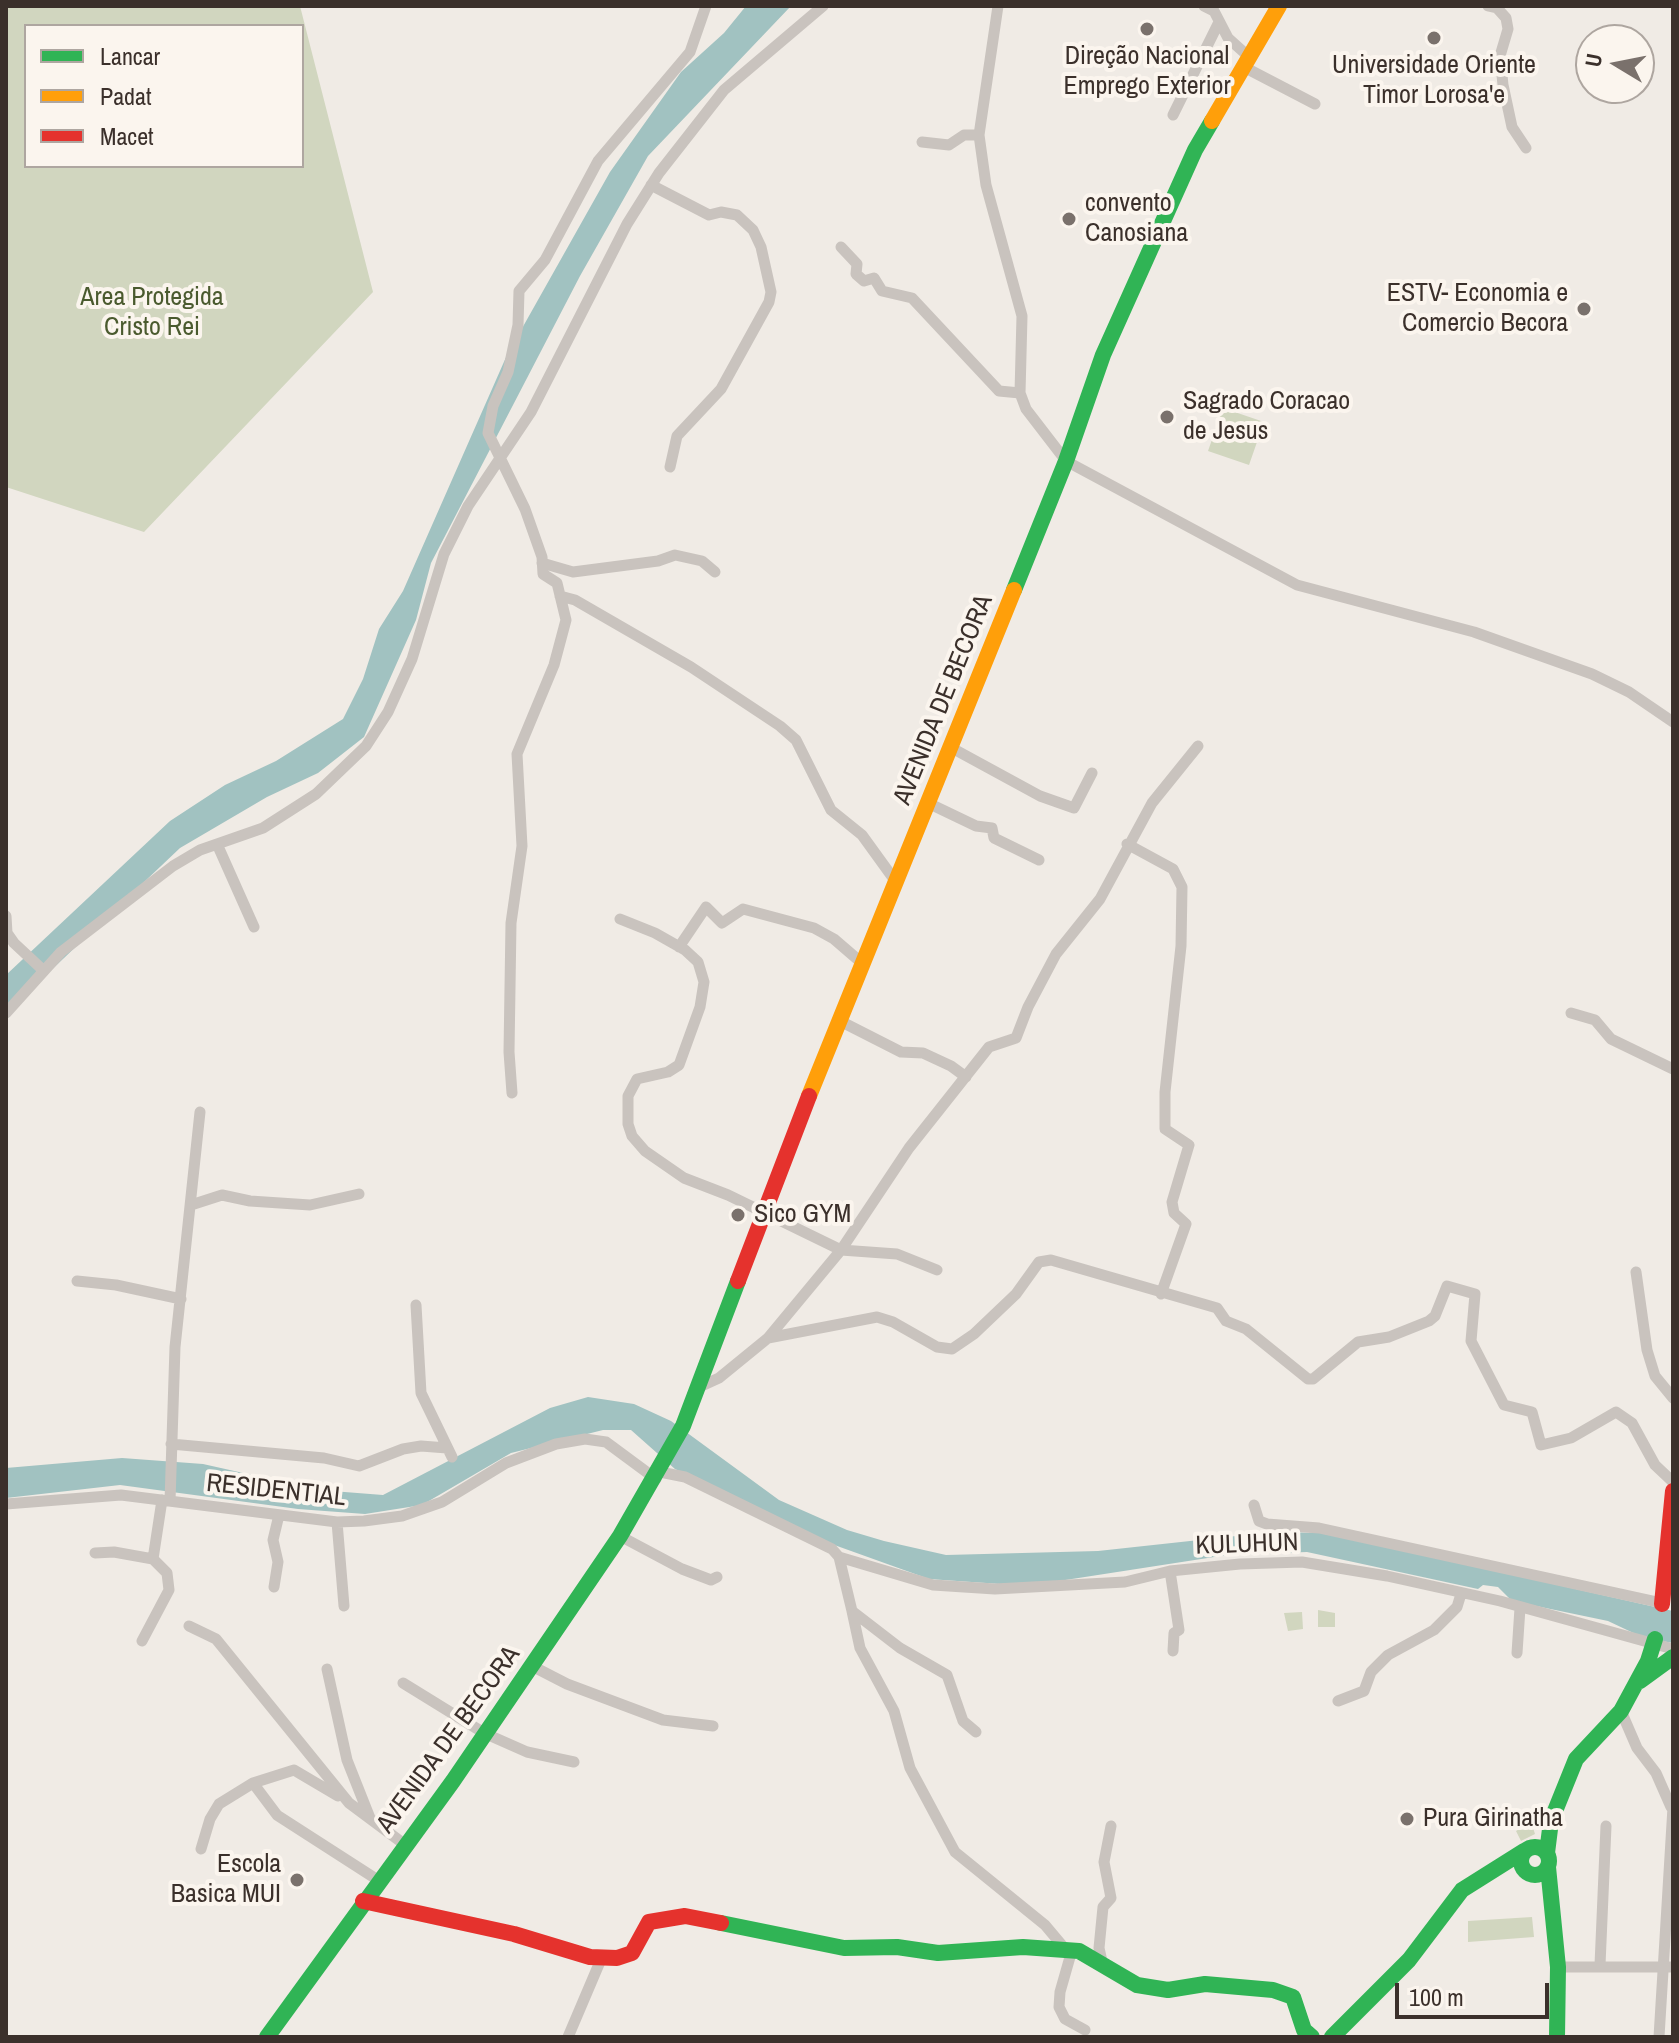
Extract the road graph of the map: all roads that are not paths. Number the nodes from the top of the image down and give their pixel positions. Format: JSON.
{"nodes":[{"id":1,"x":706,"y":6,"type":"edge"},
{"id":2,"x":823,"y":6,"type":"edge"},
{"id":3,"x":998,"y":6,"type":"edge"},
{"id":4,"x":1204,"y":6,"type":"edge"},
{"id":5,"x":1279,"y":6,"type":"edge"},
{"id":6,"x":1488,"y":6,"type":"edge"},
{"id":7,"x":1219,"y":22,"type":"junction"},
{"id":8,"x":1245,"y":61,"type":"junction"},
{"id":9,"x":1315,"y":104,"type":"dead end"},
{"id":10,"x":1173,"y":115,"type":"dead end"},
{"id":11,"x":979,"y":135,"type":"junction"},
{"id":12,"x":922,"y":142,"type":"dead end"},
{"id":13,"x":1526,"y":148,"type":"dead end"},
{"id":14,"x":651,"y":185,"type":"junction"},
{"id":15,"x":841,"y":247,"type":"dead end"},
{"id":16,"x":1020,"y":393,"type":"junction"},
{"id":17,"x":500,"y":456,"type":"junction"},
{"id":18,"x":1066,"y":461,"type":"junction"},
{"id":19,"x":670,"y":467,"type":"dead end"},
{"id":20,"x":542,"y":563,"type":"junction"},
{"id":21,"x":715,"y":572,"type":"dead end"},
{"id":22,"x":560,"y":596,"type":"junction"},
{"id":23,"x":1673,"y":722,"type":"edge"},
{"id":24,"x":1198,"y":746,"type":"dead end"},
{"id":25,"x":950,"y":747,"type":"junction"},
{"id":26,"x":1092,"y":773,"type":"dead end"},
{"id":27,"x":928,"y":803,"type":"junction"},
{"id":28,"x":217,"y":844,"type":"junction"},
{"id":29,"x":1127,"y":844,"type":"junction"},
{"id":30,"x":1039,"y":860,"type":"dead end"},
{"id":31,"x":896,"y":882,"type":"junction"},
{"id":32,"x":6,"y":916,"type":"edge"},
{"id":33,"x":620,"y":919,"type":"dead end"},
{"id":34,"x":254,"y":927,"type":"dead end"},
{"id":35,"x":679,"y":947,"type":"junction"},
{"id":36,"x":863,"y":964,"type":"junction"},
{"id":37,"x":44,"y":971,"type":"junction"},
{"id":38,"x":6,"y":1013,"type":"edge"},
{"id":39,"x":1571,"y":1013,"type":"dead end"},
{"id":40,"x":840,"y":1021,"type":"junction"},
{"id":41,"x":1673,"y":1069,"type":"edge"},
{"id":42,"x":966,"y":1077,"type":"junction"},
{"id":43,"x":512,"y":1093,"type":"dead end"},
{"id":44,"x":200,"y":1112,"type":"dead end"},
{"id":45,"x":359,"y":1194,"type":"dead end"},
{"id":46,"x":191,"y":1205,"type":"junction"},
{"id":47,"x":765,"y":1213,"type":"junction"},
{"id":48,"x":841,"y":1250,"type":"junction"},
{"id":49,"x":937,"y":1270,"type":"dead end"},
{"id":50,"x":1636,"y":1272,"type":"dead end"},
{"id":51,"x":77,"y":1281,"type":"dead end"},
{"id":52,"x":1161,"y":1294,"type":"junction"},
{"id":53,"x":181,"y":1299,"type":"junction"},
{"id":54,"x":416,"y":1305,"type":"dead end"},
{"id":55,"x":768,"y":1338,"type":"junction"},
{"id":56,"x":697,"y":1388,"type":"junction"},
{"id":57,"x":1673,"y":1398,"type":"edge"},
{"id":58,"x":171,"y":1450,"type":"junction"},
{"id":59,"x":660,"y":1472,"type":"junction"},
{"id":60,"x":1673,"y":1482,"type":"edge"},
{"id":61,"x":1673,"y":1491,"type":"edge"},
{"id":62,"x":167,"y":1499,"type":"junction"},
{"id":63,"x":6,"y":1504,"type":"edge"},
{"id":64,"x":1254,"y":1505,"type":"dead end"},
{"id":65,"x":279,"y":1515,"type":"junction"},
{"id":66,"x":337,"y":1522,"type":"junction"},
{"id":67,"x":620,"y":1536,"type":"junction"},
{"id":68,"x":95,"y":1553,"type":"dead end"},
{"id":69,"x":839,"y":1557,"type":"junction"},
{"id":70,"x":153,"y":1559,"type":"junction"},
{"id":71,"x":1170,"y":1571,"type":"junction"},
{"id":72,"x":1669,"y":1572,"type":"edge"},
{"id":73,"x":717,"y":1577,"type":"dead end"},
{"id":74,"x":274,"y":1587,"type":"dead end"},
{"id":75,"x":1461,"y":1594,"type":"junction"},
{"id":76,"x":1665,"y":1603,"type":"edge"},
{"id":77,"x":344,"y":1606,"type":"dead end"},
{"id":78,"x":1520,"y":1608,"type":"junction"},
{"id":79,"x":852,"y":1611,"type":"junction"},
{"id":80,"x":189,"y":1626,"type":"dead end"},
{"id":81,"x":142,"y":1641,"type":"dead end"},
{"id":82,"x":1654,"y":1641,"type":"junction"},
{"id":83,"x":1673,"y":1649,"type":"edge"},
{"id":84,"x":1173,"y":1651,"type":"dead end"},
{"id":85,"x":1517,"y":1653,"type":"dead end"},
{"id":86,"x":1673,"y":1657,"type":"edge"},
{"id":87,"x":532,"y":1666,"type":"junction"},
{"id":88,"x":327,"y":1669,"type":"dead end"},
{"id":89,"x":403,"y":1683,"type":"dead end"},
{"id":90,"x":1636,"y":1685,"type":"junction"},
{"id":91,"x":1338,"y":1701,"type":"dead end"},
{"id":92,"x":1621,"y":1711,"type":"junction"},
{"id":93,"x":713,"y":1726,"type":"dead end"},
{"id":94,"x":976,"y":1732,"type":"dead end"},
{"id":95,"x":484,"y":1733,"type":"junction"},
{"id":96,"x":574,"y":1762,"type":"dead end"},
{"id":97,"x":253,"y":1783,"type":"junction"},
{"id":98,"x":349,"y":1803,"type":"junction"},
{"id":99,"x":1672,"y":1807,"type":"edge"},
{"id":100,"x":370,"y":1819,"type":"junction"},
{"id":101,"x":1111,"y":1826,"type":"dead end"},
{"id":102,"x":1606,"y":1826,"type":"dead end"},
{"id":103,"x":404,"y":1844,"type":"junction"},
{"id":104,"x":201,"y":1849,"type":"dead end"},
{"id":105,"x":1538,"y":1854,"type":"junction"},
{"id":106,"x":1489,"y":1871,"type":"junction"},
{"id":107,"x":1529,"y":1874,"type":"junction"},
{"id":108,"x":378,"y":1880,"type":"junction"},
{"id":109,"x":1549,"y":1896,"type":"junction"},
{"id":110,"x":363,"y":1901,"type":"junction"},
{"id":111,"x":1069,"y":1950,"type":"junction"},
{"id":112,"x":602,"y":1957,"type":"junction"},
{"id":113,"x":1600,"y":1965,"type":"junction"},
{"id":114,"x":1103,"y":1967,"type":"junction"},
{"id":115,"x":1558,"y":1967,"type":"junction"},
{"id":116,"x":1668,"y":1967,"type":"edge"},
{"id":117,"x":1085,"y":2030,"type":"dead end"},
{"id":118,"x":267,"y":2037,"type":"edge"},
{"id":119,"x":568,"y":2037,"type":"edge"},
{"id":120,"x":1312,"y":2037,"type":"edge"},
{"id":121,"x":1332,"y":2037,"type":"edge"},
{"id":122,"x":1557,"y":2037,"type":"edge"},
{"id":123,"x":1659,"y":2037,"type":"edge"}],
"edges":[{"from":1,"to":17,"type":"street"},
{"from":2,"to":14,"type":"street"},
{"from":3,"to":11,"type":"street"},
{"from":4,"to":7,"type":"street"},
{"from":5,"to":8,"type":"main road","name":"AVENIDA DE BECORA"},
{"from":6,"to":13,"type":"street"},
{"from":7,"to":8,"type":"street"},
{"from":7,"to":10,"type":"street"},
{"from":8,"to":9,"type":"street"},
{"from":8,"to":18,"type":"main road","name":"AVENIDA DE BECORA"},
{"from":11,"to":12,"type":"street"},
{"from":11,"to":16,"type":"street"},
{"from":14,"to":17,"type":"street"},
{"from":14,"to":19,"type":"street"},
{"from":15,"to":16,"type":"street"},
{"from":16,"to":18,"type":"street"},
{"from":17,"to":20,"type":"street"},
{"from":17,"to":28,"type":"street"},
{"from":18,"to":23,"type":"street"},
{"from":18,"to":25,"type":"main road","name":"AVENIDA DE BECORA"},
{"from":20,"to":21,"type":"street"},
{"from":20,"to":22,"type":"street"},
{"from":22,"to":31,"type":"street"},
{"from":22,"to":43,"type":"street"},
{"from":24,"to":29,"type":"street"},
{"from":25,"to":26,"type":"street"},
{"from":25,"to":27,"type":"main road","name":"AVENIDA DE BECORA"},
{"from":27,"to":30,"type":"street"},
{"from":27,"to":31,"type":"main road","name":"AVENIDA DE BECORA"},
{"from":28,"to":34,"type":"street"},
{"from":28,"to":37,"type":"street"},
{"from":29,"to":42,"type":"street"},
{"from":29,"to":52,"type":"street"},
{"from":31,"to":36,"type":"main road","name":"AVENIDA DE BECORA"},
{"from":32,"to":37,"type":"street"},
{"from":33,"to":35,"type":"street"},
{"from":35,"to":36,"type":"street"},
{"from":35,"to":47,"type":"street"},
{"from":36,"to":40,"type":"main road","name":"AVENIDA DE BECORA"},
{"from":37,"to":38,"type":"street"},
{"from":39,"to":41,"type":"street"},
{"from":40,"to":42,"type":"street"},
{"from":40,"to":47,"type":"main road","name":"AVENIDA DE BECORA"},
{"from":42,"to":48,"type":"street"},
{"from":44,"to":46,"type":"street"},
{"from":45,"to":46,"type":"street"},
{"from":46,"to":53,"type":"street"},
{"from":47,"to":48,"type":"street"},
{"from":47,"to":56,"type":"main road","name":"AVENIDA DE BECORA"},
{"from":48,"to":49,"type":"street"},
{"from":48,"to":55,"type":"street"},
{"from":50,"to":57,"type":"street"},
{"from":51,"to":53,"type":"street"},
{"from":52,"to":55,"type":"street"},
{"from":52,"to":60,"type":"street"},
{"from":53,"to":58,"type":"street"},
{"from":54,"to":58,"type":"street"},
{"from":55,"to":56,"type":"street"},
{"from":56,"to":59,"type":"main road","name":"AVENIDA DE BECORA"},
{"from":58,"to":62,"type":"street"},
{"from":59,"to":66,"type":"street","name":"RESIDENTIAL"},
{"from":59,"to":67,"type":"main road","name":"AVENIDA DE BECORA"},
{"from":59,"to":69,"type":"street","name":"RESIDENTIAL"},
{"from":61,"to":72,"type":"main road"},
{"from":62,"to":63,"type":"street","name":"RESIDENTIAL"},
{"from":62,"to":65,"type":"street","name":"RESIDENTIAL"},
{"from":62,"to":70,"type":"street"},
{"from":64,"to":76,"type":"street"},
{"from":65,"to":66,"type":"street","name":"RESIDENTIAL"},
{"from":65,"to":74,"type":"street"},
{"from":66,"to":77,"type":"street"},
{"from":67,"to":73,"type":"street"},
{"from":67,"to":87,"type":"main road","name":"AVENIDA DE BECORA"},
{"from":68,"to":70,"type":"street"},
{"from":69,"to":71,"type":"street","name":"KULUHUN"},
{"from":69,"to":79,"type":"street"},
{"from":70,"to":81,"type":"street"},
{"from":71,"to":75,"type":"street","name":"KULUHUN"},
{"from":71,"to":84,"type":"street"},
{"from":72,"to":76,"type":"main road"},
{"from":75,"to":78,"type":"street","name":"KULUHUN"},
{"from":75,"to":91,"type":"street"},
{"from":78,"to":82,"type":"street","name":"KULUHUN"},
{"from":78,"to":85,"type":"street"},
{"from":79,"to":94,"type":"street"},
{"from":79,"to":111,"type":"street"},
{"from":80,"to":98,"type":"street"},
{"from":82,"to":83,"type":"street","name":"KULUHUN"},
{"from":82,"to":90,"type":"main road"},
{"from":86,"to":90,"type":"main road"},
{"from":87,"to":93,"type":"street"},
{"from":87,"to":95,"type":"main road","name":"AVENIDA DE BECORA"},
{"from":88,"to":100,"type":"street"},
{"from":89,"to":95,"type":"street"},
{"from":90,"to":92,"type":"main road"},
{"from":92,"to":99,"type":"street"},
{"from":92,"to":105,"type":"main road"},
{"from":95,"to":96,"type":"street"},
{"from":95,"to":103,"type":"main road","name":"AVENIDA DE BECORA"},
{"from":97,"to":98,"type":"street"},
{"from":97,"to":104,"type":"street"},
{"from":97,"to":108,"type":"street"},
{"from":98,"to":100,"type":"street"},
{"from":99,"to":116,"type":"street"},
{"from":100,"to":103,"type":"street"},
{"from":101,"to":114,"type":"street"},
{"from":102,"to":113,"type":"street"},
{"from":103,"to":108,"type":"main road","name":"AVENIDA DE BECORA"},
{"from":105,"to":106,"type":"main road"},
{"from":105,"to":107,"type":"main road"},
{"from":105,"to":107,"type":"main road"},
{"from":105,"to":109,"type":"main road"},
{"from":106,"to":107,"type":"main road"},
{"from":106,"to":121,"type":"main road"},
{"from":107,"to":109,"type":"main road"},
{"from":108,"to":110,"type":"main road","name":"AVENIDA DE BECORA"},
{"from":109,"to":115,"type":"main road"},
{"from":110,"to":112,"type":"main road"},
{"from":110,"to":118,"type":"main road","name":"AVENIDA DE BECORA"},
{"from":111,"to":112,"type":"main road"},
{"from":111,"to":114,"type":"main road"},
{"from":111,"to":117,"type":"street"},
{"from":112,"to":119,"type":"street"},
{"from":113,"to":115,"type":"street"},
{"from":113,"to":116,"type":"street"},
{"from":114,"to":120,"type":"main road"},
{"from":115,"to":122,"type":"main road"},
{"from":116,"to":123,"type":"street"}]}
